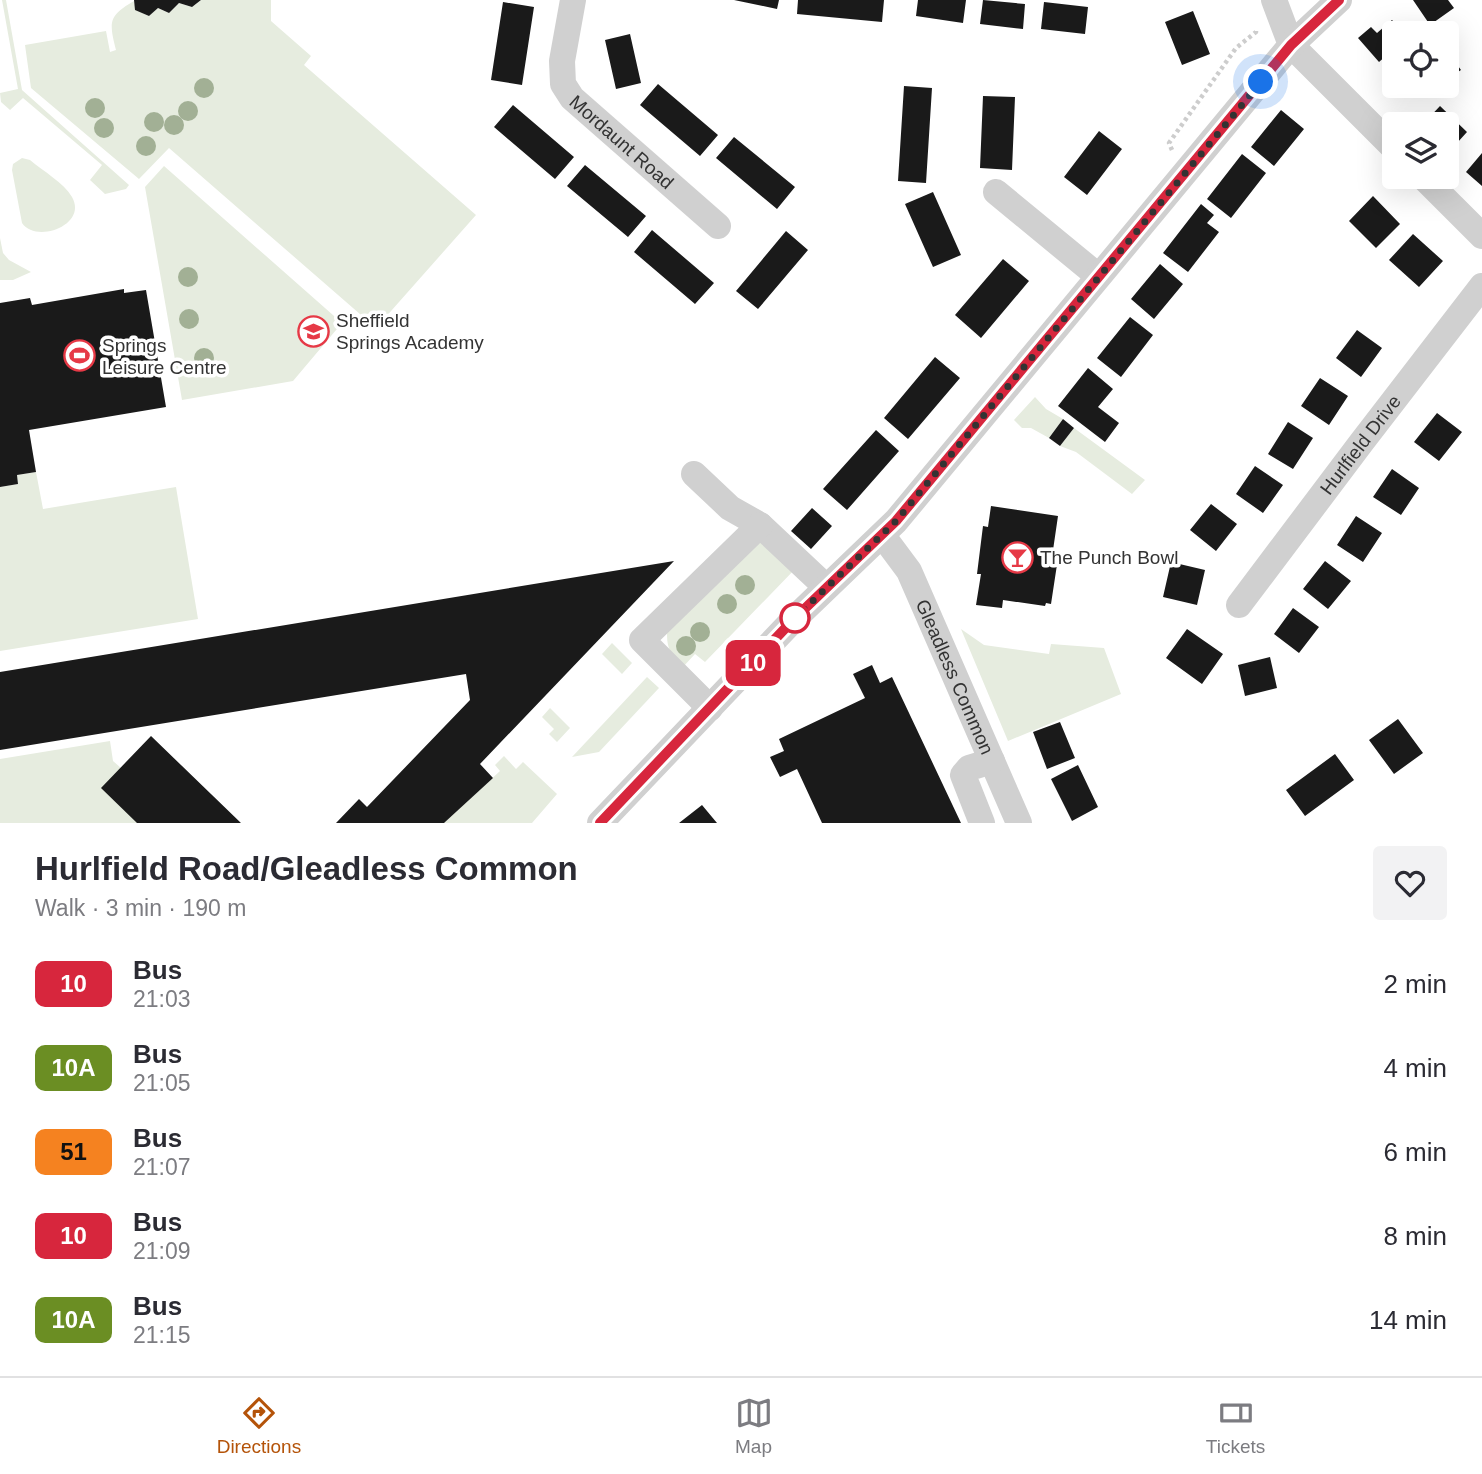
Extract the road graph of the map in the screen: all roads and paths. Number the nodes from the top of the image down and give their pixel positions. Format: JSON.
{"nodes":[{"id":1,"x":573,"y":0,"type":"edge"},
{"id":2,"x":1274,"y":0,"type":"edge"},
{"id":3,"x":1339,"y":0,"type":"edge"},
{"id":4,"x":1256,"y":32,"type":"dead end"},
{"id":5,"x":1291,"y":45,"type":"junction"},
{"id":6,"x":1382,"y":136,"type":"edge"},
{"id":7,"x":1185,"y":175,"type":"junction"},
{"id":8,"x":1435,"y":189,"type":"edge"},
{"id":9,"x":996,"y":192,"type":"dead end"},
{"id":10,"x":718,"y":226,"type":"dead end"},
{"id":11,"x":1482,"y":236,"type":"edge"},
{"id":12,"x":1098,"y":276,"type":"junction"},
{"id":13,"x":1482,"y":286,"type":"edge"},
{"id":14,"x":694,"y":474,"type":"dead end"},
{"id":15,"x":760,"y":525,"type":"junction"},
{"id":16,"x":883,"y":536,"type":"junction"},
{"id":17,"x":826,"y":587,"type":"junction"},
{"id":18,"x":1239,"y":606,"type":"dead end"},
{"id":19,"x":710,"y":708,"type":"junction"},
{"id":20,"x":992,"y":761,"type":"junction"},
{"id":21,"x":600,"y":823,"type":"edge"},
{"id":22,"x":982,"y":823,"type":"edge"},
{"id":23,"x":1019,"y":823,"type":"edge"}],
"edges":[{"from":1,"to":10,"type":"street","name":"Mordaunt Road"},
{"from":2,"to":5,"type":"street"},
{"from":3,"to":5,"type":"street"},
{"from":4,"to":7,"type":"path"},
{"from":5,"to":6,"type":"street"},
{"from":5,"to":7,"type":"street"},
{"from":7,"to":12,"type":"street"},
{"from":8,"to":11,"type":"street"},
{"from":9,"to":12,"type":"street"},
{"from":12,"to":16,"type":"street"},
{"from":13,"to":18,"type":"street","name":"Hurlfield Drive"},
{"from":14,"to":15,"type":"street"},
{"from":15,"to":17,"type":"street"},
{"from":15,"to":19,"type":"street"},
{"from":16,"to":17,"type":"street"},
{"from":16,"to":20,"type":"street","name":"Gleadless Common"},
{"from":17,"to":19,"type":"street"},
{"from":19,"to":21,"type":"street"},
{"from":20,"to":22,"type":"street"},
{"from":20,"to":23,"type":"street","name":"Gleadless Common"}]}
